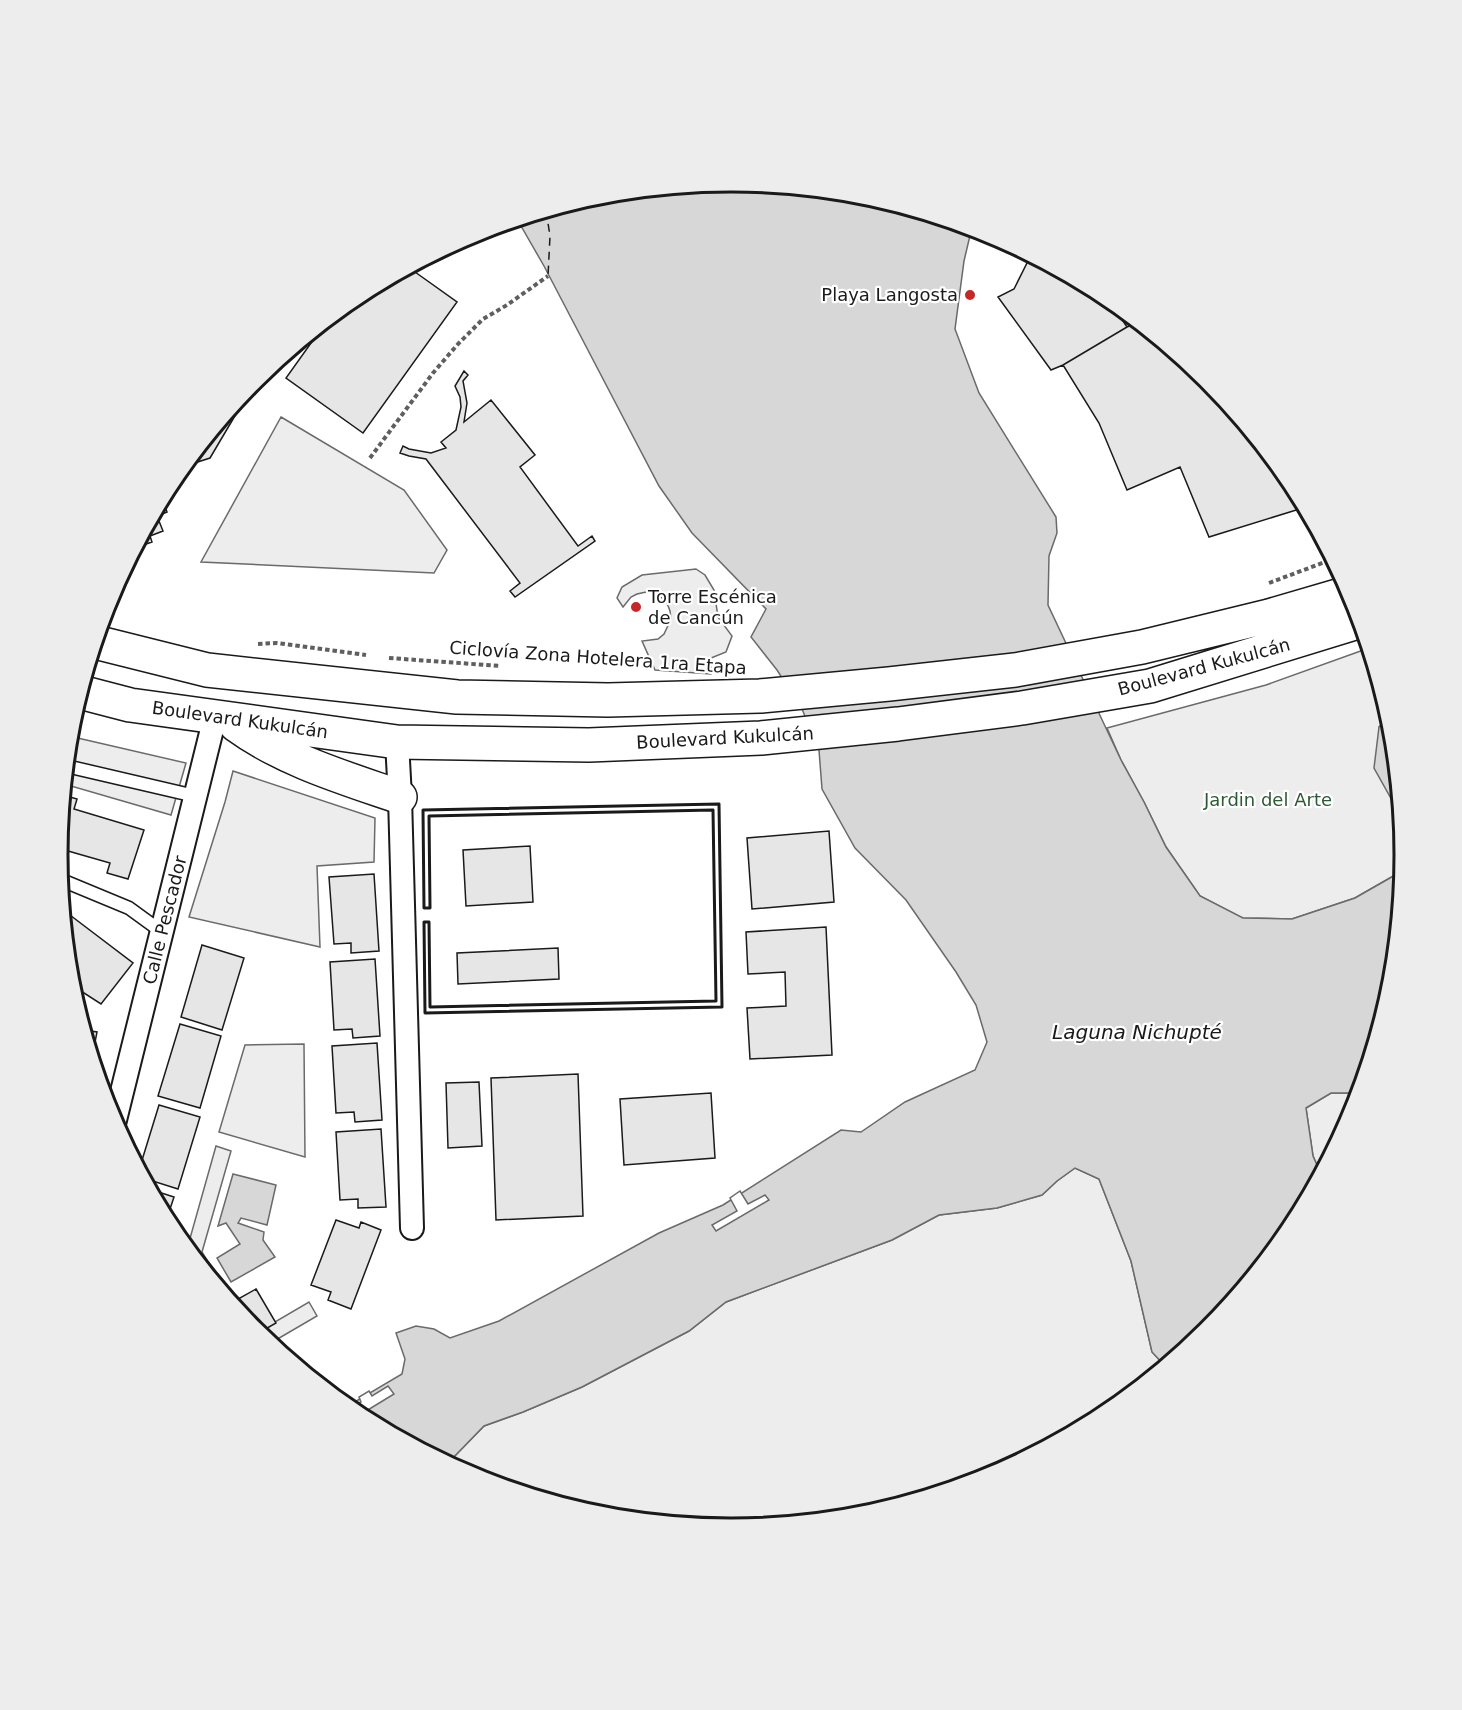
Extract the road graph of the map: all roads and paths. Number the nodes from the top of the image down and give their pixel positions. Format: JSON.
{"nodes":[{"id":1,"x":548,"y":276,"type":"dead end"},
{"id":2,"x":370,"y":458,"type":"dead end"},
{"id":3,"x":1326,"y":562,"type":"edge"},
{"id":4,"x":1267,"y":584,"type":"dead end"},
{"id":5,"x":1341,"y":595,"type":"edge"},
{"id":6,"x":1352,"y":624,"type":"edge"},
{"id":7,"x":102,"y":644,"type":"edge"},
{"id":8,"x":248,"y":645,"type":"dead end"},
{"id":9,"x":377,"y":657,"type":"dead end"},
{"id":10,"x":389,"y":658,"type":"dead end"},
{"id":11,"x":504,"y":667,"type":"dead end"},
{"id":12,"x":87,"y":694,"type":"edge"},
{"id":13,"x":221,"y":717,"type":"junction"},
{"id":14,"x":397,"y":742,"type":"junction"},
{"id":15,"x":73,"y":768,"type":"edge"},
{"id":16,"x":195,"y":796,"type":"junction"},
{"id":17,"x":400,"y":797,"type":"junction"},
{"id":18,"x":69,"y":883,"type":"edge"},
{"id":19,"x":162,"y":932,"type":"junction"},
{"id":20,"x":118,"y":1109,"type":"edge"},
{"id":21,"x":412,"y":1228,"type":"dead end"}],
"edges":[{"from":1,"to":2,"type":"path"},
{"from":3,"to":4,"type":"path"},
{"from":5,"to":7,"type":"main road","name":"Boulevard Kukulcán"},
{"from":6,"to":14,"type":"main road","name":"Boulevard Kukulcán"},
{"from":8,"to":9,"type":"path"},
{"from":10,"to":11,"type":"path","name":"Ciclovía Zona Hotelera 1ra Etapa"},
{"from":12,"to":13,"type":"main road","name":"Boulevard Kukulcán"},
{"from":13,"to":14,"type":"main road","name":"Boulevard Kukulcán"},
{"from":13,"to":16,"type":"street","name":"Calle Pescador"},
{"from":13,"to":17,"type":"main road"},
{"from":14,"to":17,"type":"street"},
{"from":15,"to":16,"type":"lane"},
{"from":16,"to":19,"type":"street","name":"Calle Pescador"},
{"from":17,"to":21,"type":"street"},
{"from":18,"to":19,"type":"lane"},
{"from":19,"to":20,"type":"street","name":"Calle Pescador"}]}
